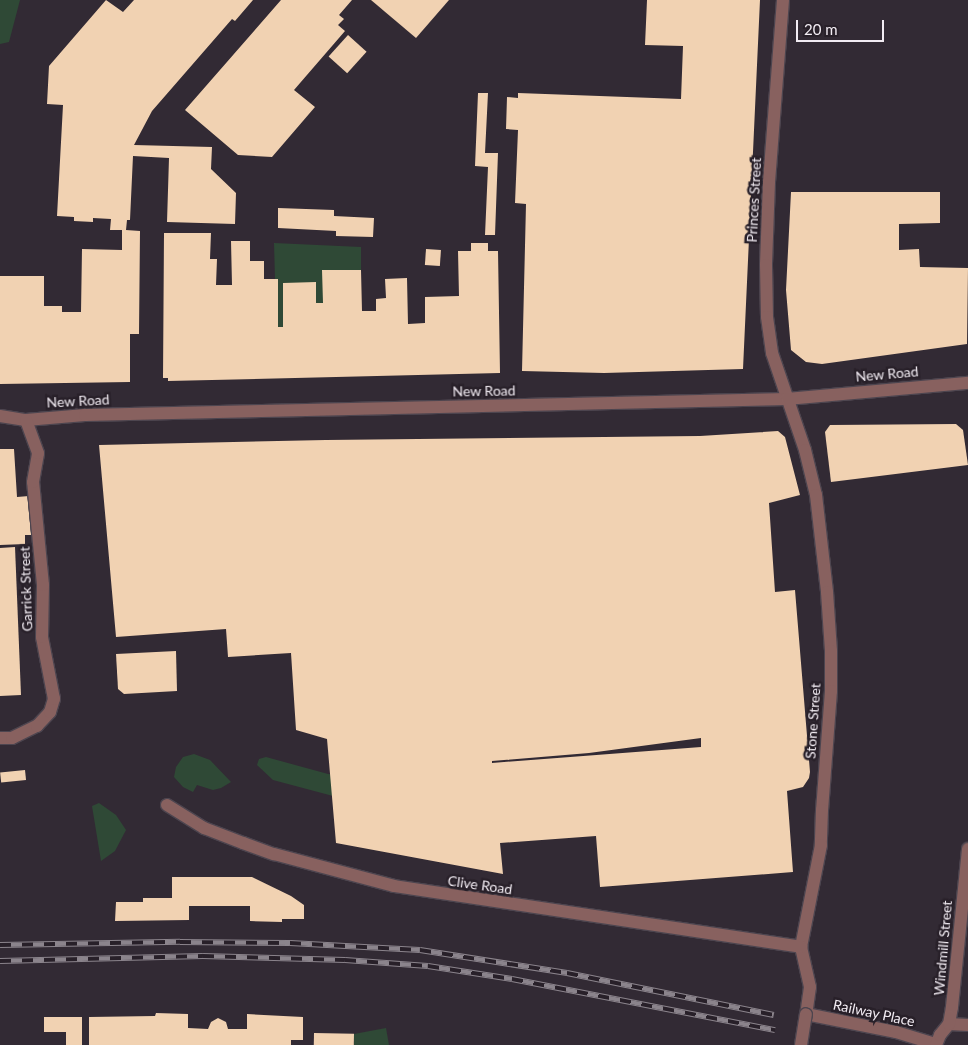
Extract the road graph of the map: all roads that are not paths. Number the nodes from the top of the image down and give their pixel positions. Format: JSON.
{"nodes":[{"id":1,"x":783,"y":0,"type":"edge"},
{"id":2,"x":968,"y":384,"type":"edge"},
{"id":3,"x":787,"y":399,"type":"junction"},
{"id":4,"x":0,"y":416,"type":"edge"},
{"id":5,"x":26,"y":420,"type":"junction"},
{"id":6,"x":6,"y":738,"type":"edge"},
{"id":7,"x":167,"y":805,"type":"dead end"},
{"id":8,"x":968,"y":849,"type":"edge"},
{"id":9,"x":801,"y":947,"type":"junction"},
{"id":10,"x":806,"y":1014,"type":"junction"},
{"id":11,"x":949,"y":1024,"type":"junction"},
{"id":12,"x":968,"y":1025,"type":"edge"},
{"id":13,"x":801,"y":1045,"type":"edge"},
{"id":14,"x":935,"y":1045,"type":"edge"}],
"edges":[{"from":1,"to":3,"type":"street","name":"Princes Street"},
{"from":2,"to":3,"type":"street","name":"New Road"},
{"from":3,"to":5,"type":"street","name":"New Road"},
{"from":3,"to":9,"type":"street","name":"Stone Street"},
{"from":4,"to":5,"type":"street","name":"New Road"},
{"from":5,"to":6,"type":"street","name":"Garrick Street"},
{"from":7,"to":9,"type":"street","name":"Clive Road"},
{"from":8,"to":11,"type":"street","name":"Windmill Street"},
{"from":9,"to":10,"type":"street","name":"Stone Street"},
{"from":10,"to":13,"type":"street","name":"Stone Street","bridge":true},
{"from":10,"to":14,"type":"street","name":"Railway Place"},
{"from":11,"to":12,"type":"street"},
{"from":11,"to":14,"type":"street","name":"Windmill Street"}]}
